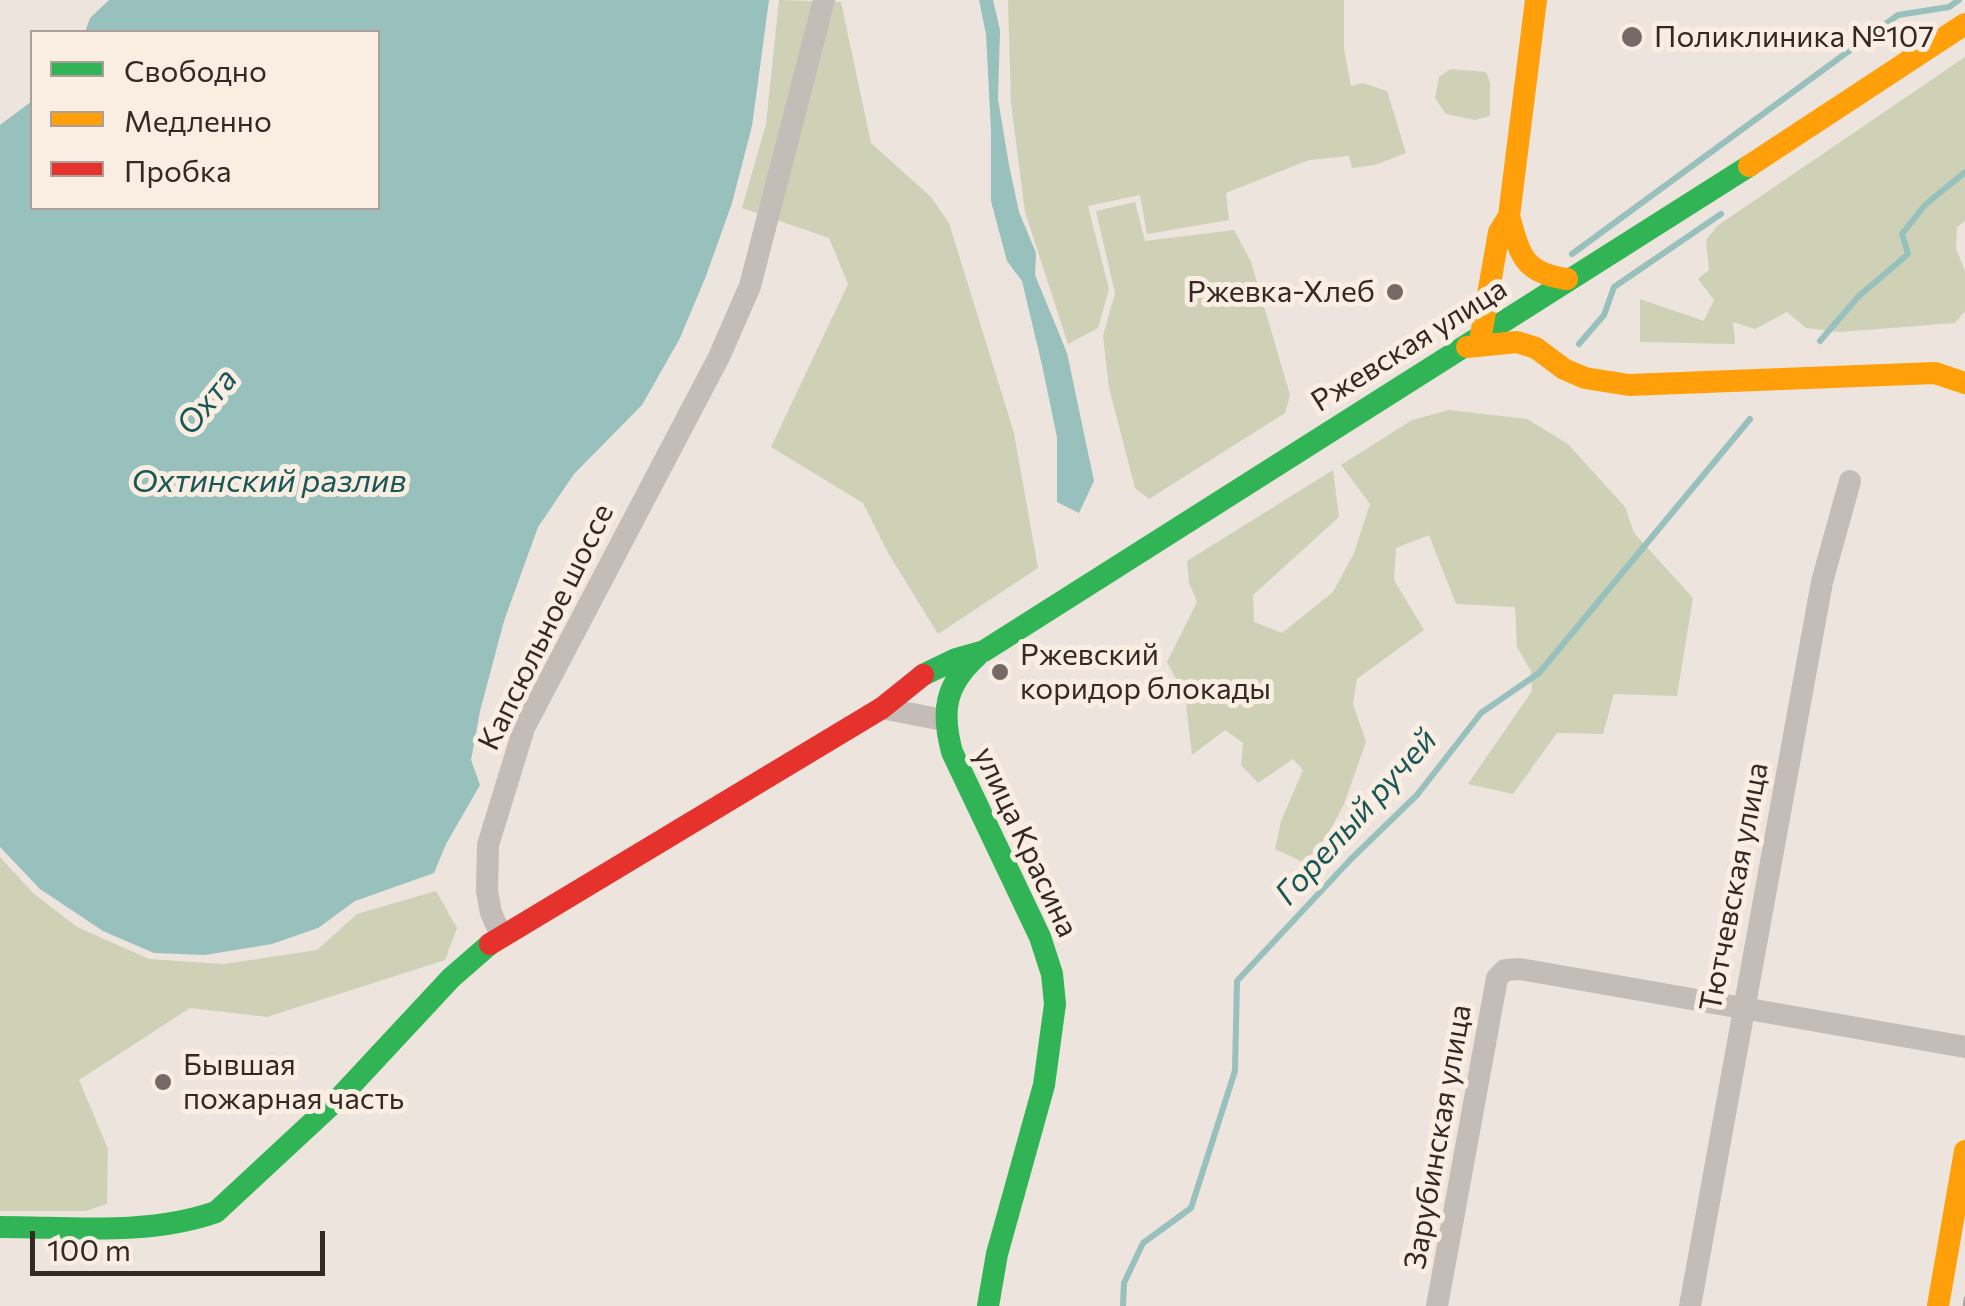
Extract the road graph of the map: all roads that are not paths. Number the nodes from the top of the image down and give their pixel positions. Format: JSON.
{"nodes":[{"id":1,"x":824,"y":0,"type":"edge"},
{"id":2,"x":1536,"y":0,"type":"edge"},
{"id":3,"x":1965,"y":24,"type":"edge"},
{"id":4,"x":1509,"y":216,"type":"junction"},
{"id":5,"x":1567,"y":279,"type":"junction"},
{"id":6,"x":1472,"y":341,"type":"junction"},
{"id":7,"x":1965,"y":360,"type":"edge"},
{"id":8,"x":1935,"y":373,"type":"junction"},
{"id":9,"x":1965,"y":383,"type":"edge"},
{"id":10,"x":1850,"y":481,"type":"dead end"},
{"id":11,"x":984,"y":650,"type":"junction"},
{"id":12,"x":882,"y":708,"type":"junction"},
{"id":13,"x":942,"y":720,"type":"junction"},
{"id":14,"x":501,"y":935,"type":"junction"},
{"id":15,"x":1742,"y":1008,"type":"junction"},
{"id":16,"x":1965,"y":1046,"type":"edge"},
{"id":17,"x":1965,"y":1151,"type":"edge"},
{"id":18,"x":0,"y":1227,"type":"edge"},
{"id":19,"x":988,"y":1306,"type":"edge"},
{"id":20,"x":1437,"y":1306,"type":"edge"},
{"id":21,"x":1690,"y":1306,"type":"edge"},
{"id":22,"x":1938,"y":1306,"type":"edge"}],
"edges":[{"from":1,"to":14,"type":"street","name":"Капсюльное шоссе"},
{"from":2,"to":4,"type":"main road"},
{"from":3,"to":5,"type":"main road","name":"Ржевская улица"},
{"from":4,"to":5,"type":"main road"},
{"from":4,"to":6,"type":"main road"},
{"from":5,"to":6,"type":"main road","name":"Ржевская улица"},
{"from":6,"to":8,"type":"main road"},
{"from":6,"to":11,"type":"main road","name":"Ржевская улица"},
{"from":7,"to":8,"type":"street"},
{"from":8,"to":9,"type":"main road"},
{"from":10,"to":15,"type":"street","name":"Тютчевская улица"},
{"from":11,"to":12,"type":"main road","name":"Ржевская улица"},
{"from":11,"to":13,"type":"main road","name":"улица Красина"},
{"from":12,"to":13,"type":"street"},
{"from":12,"to":14,"type":"main road","name":"Ржевская улица"},
{"from":13,"to":19,"type":"main road","name":"улица Красина"},
{"from":14,"to":18,"type":"main road"},
{"from":15,"to":16,"type":"street"},
{"from":15,"to":20,"type":"street","name":"Зарубинская улица"},
{"from":15,"to":21,"type":"street","name":"Тютчевская улица"},
{"from":17,"to":22,"type":"main road"}]}
